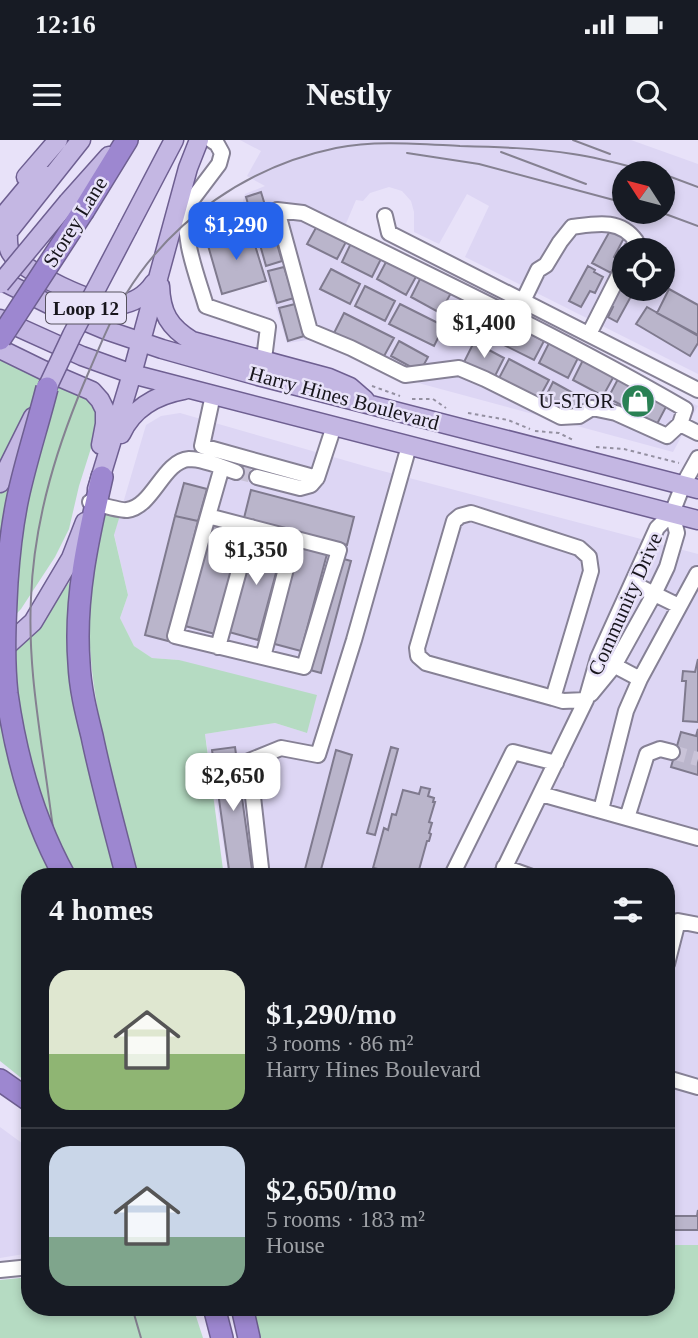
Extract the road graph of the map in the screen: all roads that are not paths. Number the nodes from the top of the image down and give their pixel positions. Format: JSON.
{"nodes":[{"id":1,"x":58,"y":140,"type":"edge"},
{"id":2,"x":69,"y":140,"type":"edge"},
{"id":3,"x":81,"y":140,"type":"edge"},
{"id":4,"x":125,"y":140,"type":"edge"},
{"id":5,"x":174,"y":140,"type":"edge"},
{"id":6,"x":199,"y":140,"type":"edge"},
{"id":7,"x":211,"y":140,"type":"edge"},
{"id":8,"x":0,"y":206,"type":"edge"},
{"id":9,"x":76,"y":206,"type":"junction"},
{"id":10,"x":385,"y":216,"type":"dead end"},
{"id":11,"x":0,"y":220,"type":"edge"},
{"id":12,"x":634,"y":238,"type":"edge"},
{"id":13,"x":158,"y":276,"type":"junction"},
{"id":14,"x":0,"y":282,"type":"edge"},
{"id":15,"x":612,"y":289,"type":"edge"},
{"id":16,"x":523,"y":301,"type":"junction"},
{"id":17,"x":0,"y":319,"type":"edge"},
{"id":18,"x":589,"y":334,"type":"junction"},
{"id":19,"x":0,"y":339,"type":"edge"},
{"id":20,"x":141,"y":341,"type":"junction"},
{"id":21,"x":0,"y":349,"type":"edge"},
{"id":22,"x":260,"y":368,"type":"junction"},
{"id":23,"x":132,"y":374,"type":"junction"},
{"id":24,"x":47,"y":388,"type":"junction"},
{"id":25,"x":188,"y":389,"type":"junction"},
{"id":26,"x":698,"y":390,"type":"edge"},
{"id":27,"x":214,"y":395,"type":"junction"},
{"id":28,"x":342,"y":398,"type":"junction"},
{"id":29,"x":370,"y":405,"type":"junction"},
{"id":30,"x":680,"y":424,"type":"junction"},
{"id":31,"x":334,"y":426,"type":"junction"},
{"id":32,"x":698,"y":433,"type":"edge"},
{"id":33,"x":409,"y":446,"type":"junction"},
{"id":34,"x":698,"y":458,"type":"edge"},
{"id":35,"x":103,"y":473,"type":"junction"},
{"id":36,"x":257,"y":477,"type":"tunnel mouth"},
{"id":37,"x":317,"y":478,"type":"junction"},
{"id":38,"x":0,"y":483,"type":"edge"},
{"id":39,"x":691,"y":487,"type":"edge"},
{"id":40,"x":92,"y":506,"type":"junction"},
{"id":41,"x":672,"y":513,"type":"junction"},
{"id":42,"x":208,"y":516,"type":"junction"},
{"id":43,"x":698,"y":520,"type":"edge"},
{"id":44,"x":251,"y":527,"type":"junction"},
{"id":45,"x":294,"y":538,"type":"junction"},
{"id":46,"x":697,"y":573,"type":"edge"},
{"id":47,"x":632,"y":583,"type":"junction"},
{"id":48,"x":654,"y":594,"type":"junction"},
{"id":49,"x":679,"y":606,"type":"junction"},
{"id":50,"x":218,"y":646,"type":"junction"},
{"id":51,"x":0,"y":652,"type":"edge"},
{"id":52,"x":263,"y":657,"type":"junction"},
{"id":53,"x":598,"y":658,"type":"junction"},
{"id":54,"x":614,"y":666,"type":"junction"},
{"id":55,"x":640,"y":679,"type":"junction"},
{"id":56,"x":553,"y":698,"type":"junction"},
{"id":57,"x":586,"y":700,"type":"junction"},
{"id":58,"x":672,"y":752,"type":"tunnel mouth"},
{"id":59,"x":556,"y":763,"type":"junction"},
{"id":60,"x":541,"y":794,"type":"junction"},
{"id":61,"x":601,"y":810,"type":"junction"},
{"id":62,"x":627,"y":818,"type":"junction"},
{"id":63,"x":698,"y":838,"type":"edge"},
{"id":64,"x":60,"y":868,"type":"edge"},
{"id":65,"x":125,"y":868,"type":"edge"},
{"id":66,"x":261,"y":868,"type":"edge"},
{"id":67,"x":455,"y":868,"type":"edge"},
{"id":68,"x":504,"y":868,"type":"edge"},
{"id":69,"x":698,"y":925,"type":"edge"},
{"id":70,"x":675,"y":933,"type":"edge"},
{"id":71,"x":0,"y":1080,"type":"edge"},
{"id":72,"x":675,"y":1080,"type":"edge"},
{"id":73,"x":698,"y":1087,"type":"edge"},
{"id":74,"x":21,"y":1095,"type":"edge"},
{"id":75,"x":21,"y":1268,"type":"edge"},
{"id":76,"x":0,"y":1270,"type":"edge"},
{"id":77,"x":216,"y":1316,"type":"edge"},
{"id":78,"x":244,"y":1316,"type":"edge"},
{"id":79,"x":222,"y":1338,"type":"edge"},
{"id":80,"x":249,"y":1338,"type":"edge"}],
"edges":[{"from":1,"to":8,"type":"main road"},
{"from":2,"to":11,"type":"main road"},
{"from":3,"to":13,"type":"main road"},
{"from":4,"to":9,"type":"highway","name":"Storey Lane"},
{"from":5,"to":24,"type":"main road","number":"Loop 12","bridge":true},
{"from":6,"to":13,"type":"main road"},
{"from":7,"to":22,"type":"street"},
{"from":9,"to":14,"type":"main road","bridge":true},
{"from":9,"to":19,"type":"highway","name":"Storey Lane","bridge":true},
{"from":10,"to":16,"type":"street"},
{"from":12,"to":16,"type":"street"},
{"from":13,"to":20,"type":"main road"},
{"from":13,"to":22,"type":"main road"},
{"from":14,"to":20,"type":"main road","name":"Harry Hines Boulevard"},
{"from":15,"to":18,"type":"street"},
{"from":16,"to":18,"type":"street"},
{"from":17,"to":23,"type":"main road","name":"Harry Hines Boulevard"},
{"from":18,"to":26,"type":"street"},
{"from":20,"to":22,"type":"main road","name":"Harry Hines Boulevard"},
{"from":20,"to":23,"type":"main road"},
{"from":21,"to":40,"type":"main road"},
{"from":22,"to":28,"type":"main road","name":"Harry Hines Boulevard"},
{"from":22,"to":29,"type":"main road"},
{"from":23,"to":25,"type":"main road","name":"Harry Hines Boulevard"},
{"from":23,"to":35,"type":"main road"},
{"from":24,"to":38,"type":"main road","number":"Loop 12","bridge":true},
{"from":24,"to":64,"type":"highway","bridge":true},
{"from":25,"to":27,"type":"main road","name":"Harry Hines Boulevard"},
{"from":25,"to":35,"type":"main road"},
{"from":27,"to":31,"type":"main road","name":"Harry Hines Boulevard"},
{"from":27,"to":37,"type":"street"},
{"from":28,"to":29,"type":"main road","name":"Harry Hines Boulevard"},
{"from":28,"to":31,"type":"main road"},
{"from":29,"to":39,"type":"main road","name":"Harry Hines Boulevard"},
{"from":30,"to":30,"type":"street"},
{"from":30,"to":32,"type":"street"},
{"from":31,"to":33,"type":"main road","name":"Harry Hines Boulevard"},
{"from":31,"to":37,"type":"street"},
{"from":33,"to":41,"type":"main road","name":"Harry Hines Boulevard"},
{"from":33,"to":66,"type":"street"},
{"from":34,"to":39,"type":"street","name":"Community Drive"},
{"from":35,"to":40,"type":"highway"},
{"from":36,"to":37,"type":"street"},
{"from":39,"to":41,"type":"street","name":"Community Drive"},
{"from":40,"to":42,"type":"street"},
{"from":40,"to":51,"type":"main road"},
{"from":40,"to":65,"type":"highway"},
{"from":41,"to":43,"type":"main road","name":"Harry Hines Boulevard"},
{"from":41,"to":47,"type":"street","name":"Community Drive"},
{"from":41,"to":48,"type":"street","name":"Community Drive"},
{"from":42,"to":44,"type":"street"},
{"from":42,"to":50,"type":"street"},
{"from":44,"to":45,"type":"street"},
{"from":44,"to":50,"type":"street"},
{"from":45,"to":52,"type":"street"},
{"from":45,"to":52,"type":"street"},
{"from":46,"to":49,"type":"street"},
{"from":47,"to":48,"type":"street"},
{"from":47,"to":53,"type":"street","name":"Community Drive"},
{"from":48,"to":49,"type":"street"},
{"from":48,"to":54,"type":"street","name":"Community Drive"},
{"from":49,"to":55,"type":"street"},
{"from":50,"to":52,"type":"street"},
{"from":53,"to":54,"type":"street"},
{"from":53,"to":57,"type":"street","name":"Community Drive"},
{"from":54,"to":55,"type":"street"},
{"from":54,"to":57,"type":"street","name":"Community Drive"},
{"from":55,"to":61,"type":"street"},
{"from":56,"to":56,"type":"street"},
{"from":56,"to":57,"type":"street"},
{"from":57,"to":59,"type":"street","name":"Community Drive"},
{"from":58,"to":62,"type":"street"},
{"from":59,"to":60,"type":"street","name":"Community Drive"},
{"from":59,"to":67,"type":"street"},
{"from":60,"to":61,"type":"street"},
{"from":60,"to":68,"type":"street","name":"Community Drive"},
{"from":61,"to":62,"type":"street"},
{"from":62,"to":63,"type":"street"},
{"from":69,"to":70,"type":"street"},
{"from":71,"to":74,"type":"highway"},
{"from":72,"to":73,"type":"street"},
{"from":75,"to":76,"type":"street"},
{"from":77,"to":79,"type":"highway"},
{"from":78,"to":80,"type":"highway"}]}
